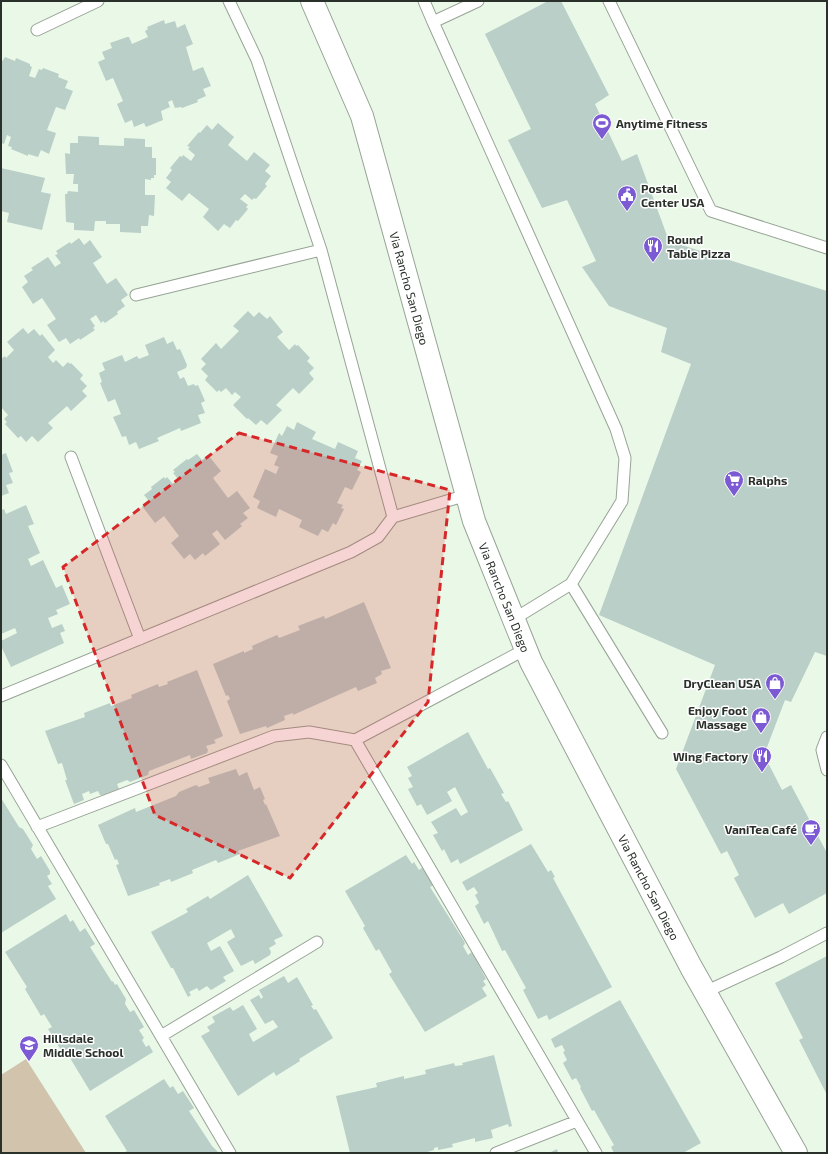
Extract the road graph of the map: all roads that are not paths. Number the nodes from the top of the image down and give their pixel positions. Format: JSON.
{"nodes":[{"id":1,"x":98,"y":1,"type":"edge"},
{"id":2,"x":229,"y":1,"type":"edge"},
{"id":3,"x":312,"y":1,"type":"edge"},
{"id":4,"x":424,"y":1,"type":"edge"},
{"id":5,"x":478,"y":1,"type":"edge"},
{"id":6,"x":609,"y":1,"type":"edge"},
{"id":7,"x":433,"y":22,"type":"junction"},
{"id":8,"x":37,"y":30,"type":"dead end"},
{"id":9,"x":827,"y":248,"type":"edge"},
{"id":10,"x":321,"y":250,"type":"junction"},
{"id":11,"x":136,"y":295,"type":"dead end"},
{"id":12,"x":71,"y":457,"type":"dead end"},
{"id":13,"x":467,"y":495,"type":"junction"},
{"id":14,"x":392,"y":517,"type":"junction"},
{"id":15,"x":571,"y":584,"type":"junction"},
{"id":16,"x":514,"y":619,"type":"junction"},
{"id":17,"x":140,"y":639,"type":"junction"},
{"id":18,"x":526,"y":649,"type":"junction"},
{"id":19,"x":1,"y":696,"type":"edge"},
{"id":20,"x":662,"y":733,"type":"dead end"},
{"id":21,"x":827,"y":737,"type":"edge"},
{"id":22,"x":355,"y":740,"type":"junction"},
{"id":23,"x":1,"y":766,"type":"edge"},
{"id":24,"x":827,"y":770,"type":"edge"},
{"id":25,"x":37,"y":827,"type":"junction"},
{"id":26,"x":827,"y":933,"type":"edge"},
{"id":27,"x":317,"y":942,"type":"dead end"},
{"id":28,"x":705,"y":992,"type":"junction"},
{"id":29,"x":161,"y":1036,"type":"junction"},
{"id":30,"x":577,"y":1121,"type":"junction"},
{"id":31,"x":230,"y":1153,"type":"edge"},
{"id":32,"x":496,"y":1153,"type":"edge"},
{"id":33,"x":596,"y":1153,"type":"edge"},
{"id":34,"x":796,"y":1153,"type":"edge"}],
"edges":[{"from":1,"to":8,"type":"lane"},
{"from":2,"to":10,"type":"lane"},
{"from":3,"to":13,"type":"street","name":"Via Rancho San Diego"},
{"from":4,"to":7,"type":"lane"},
{"from":5,"to":7,"type":"lane"},
{"from":6,"to":9,"type":"lane"},
{"from":7,"to":15,"type":"lane"},
{"from":10,"to":11,"type":"lane"},
{"from":10,"to":14,"type":"lane"},
{"from":12,"to":17,"type":"lane"},
{"from":13,"to":14,"type":"lane"},
{"from":13,"to":16,"type":"street","name":"Via Rancho San Diego"},
{"from":14,"to":17,"type":"lane"},
{"from":15,"to":16,"type":"lane"},
{"from":15,"to":20,"type":"lane"},
{"from":16,"to":18,"type":"street","name":"Via Rancho San Diego"},
{"from":17,"to":19,"type":"lane"},
{"from":18,"to":22,"type":"lane"},
{"from":18,"to":28,"type":"street","name":"Via Rancho San Diego"},
{"from":21,"to":24,"type":"lane"},
{"from":22,"to":25,"type":"lane"},
{"from":22,"to":30,"type":"lane"},
{"from":23,"to":25,"type":"lane"},
{"from":25,"to":29,"type":"lane"},
{"from":26,"to":28,"type":"lane"},
{"from":27,"to":29,"type":"lane"},
{"from":28,"to":34,"type":"street","name":"Via Rancho San Diego"},
{"from":29,"to":31,"type":"lane"},
{"from":30,"to":32,"type":"lane"},
{"from":30,"to":33,"type":"lane"}]}
